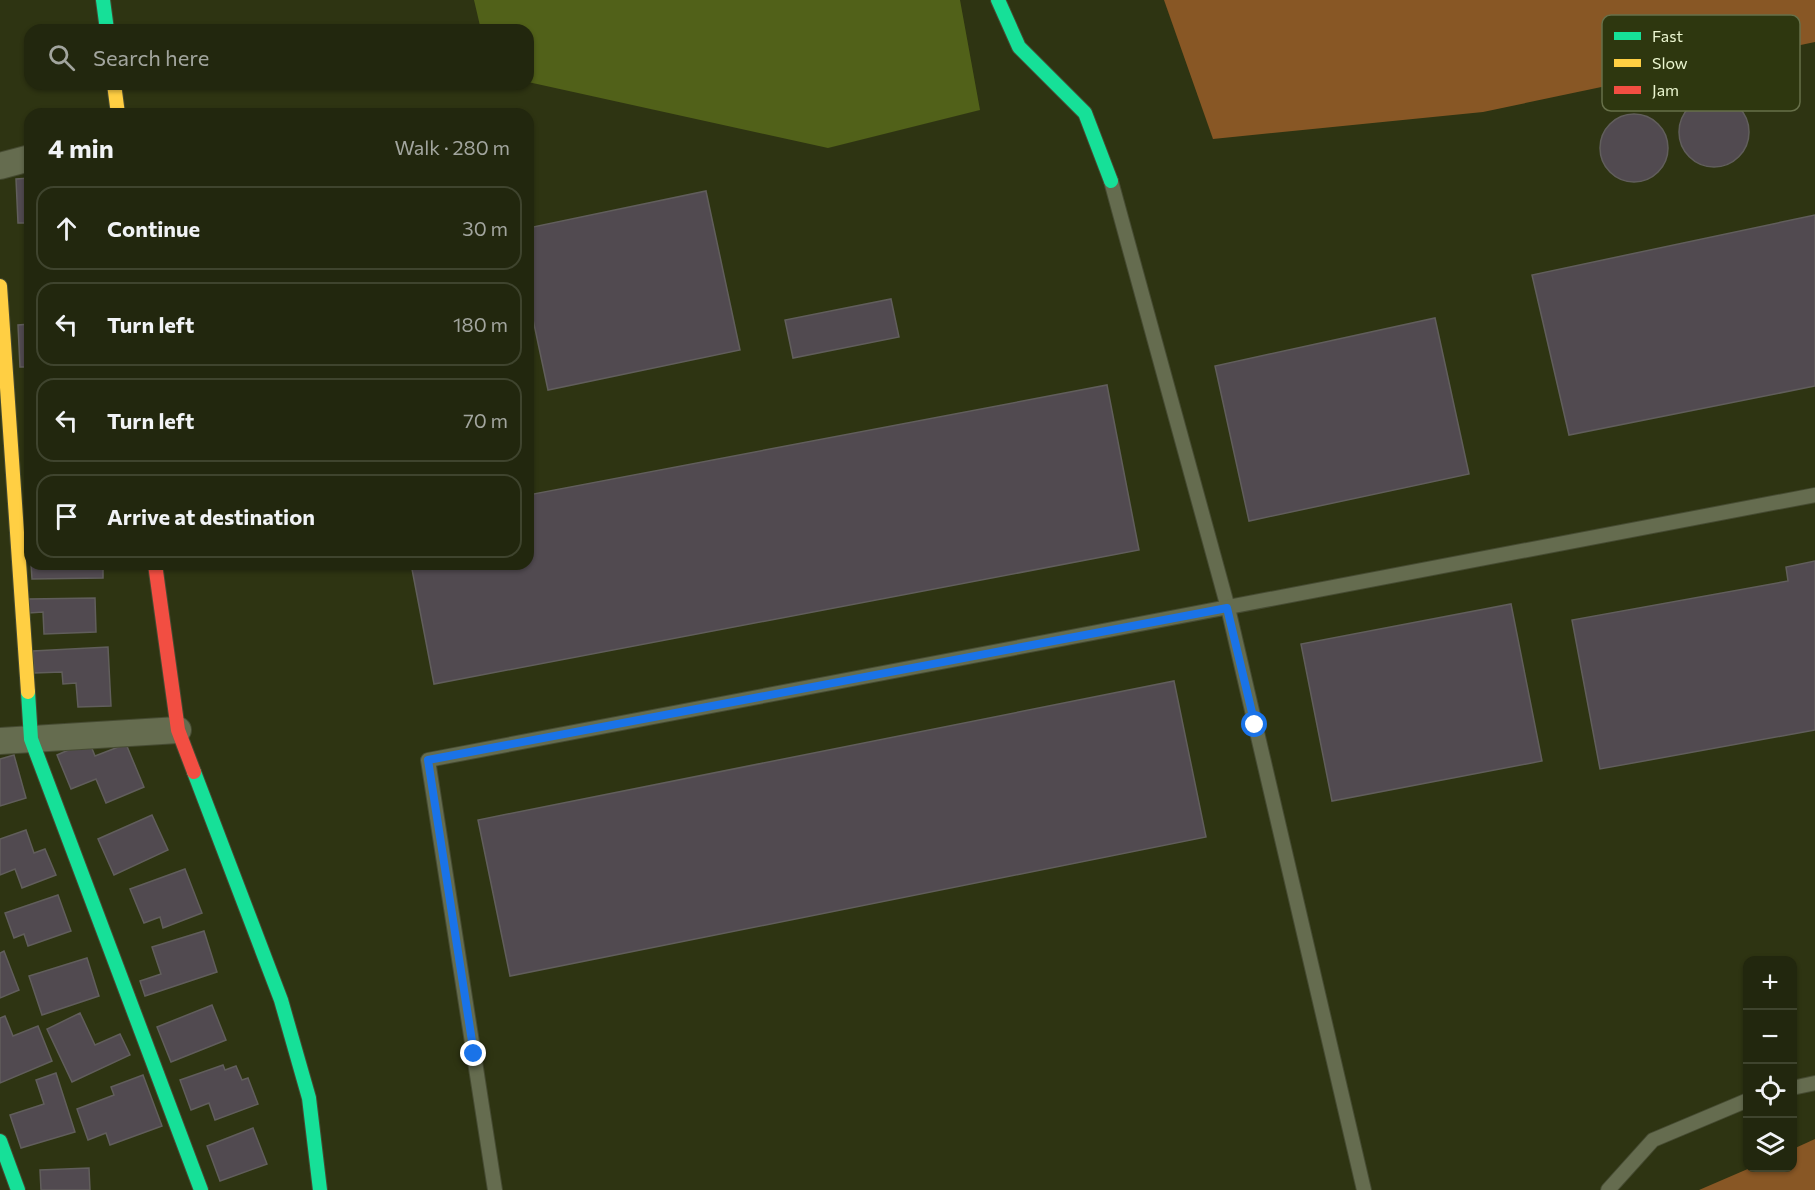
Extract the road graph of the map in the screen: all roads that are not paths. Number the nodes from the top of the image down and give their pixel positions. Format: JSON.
{"nodes":[{"id":1,"x":103,"y":0,"type":"edge"},
{"id":2,"x":998,"y":0,"type":"edge"},
{"id":3,"x":106,"y":24,"type":"edge"},
{"id":4,"x":115,"y":90,"type":"edge"},
{"id":5,"x":117,"y":108,"type":"edge"},
{"id":6,"x":24,"y":160,"type":"edge"},
{"id":7,"x":0,"y":166,"type":"edge"},
{"id":8,"x":1111,"y":182,"type":"joint"},
{"id":9,"x":0,"y":286,"type":"edge"},
{"id":10,"x":1815,"y":495,"type":"edge"},
{"id":11,"x":156,"y":570,"type":"edge"},
{"id":12,"x":1227,"y":608,"type":"junction"},
{"id":13,"x":178,"y":730,"type":"junction"},
{"id":14,"x":31,"y":739,"type":"junction"},
{"id":15,"x":0,"y":741,"type":"edge"},
{"id":16,"x":1815,"y":1083,"type":"edge"},
{"id":17,"x":1797,"y":1087,"type":"edge"},
{"id":18,"x":1743,"y":1102,"type":"edge"},
{"id":19,"x":0,"y":1141,"type":"edge"},
{"id":20,"x":18,"y":1190,"type":"edge"},
{"id":21,"x":201,"y":1190,"type":"edge"},
{"id":22,"x":320,"y":1190,"type":"edge"},
{"id":23,"x":495,"y":1190,"type":"edge"},
{"id":24,"x":1364,"y":1190,"type":"edge"},
{"id":25,"x":1608,"y":1190,"type":"edge"}],
"edges":[{"from":1,"to":3,"type":"street"},
{"from":2,"to":8,"type":"street"},
{"from":4,"to":5,"type":"street"},
{"from":6,"to":7,"type":"street"},
{"from":8,"to":12,"type":"lane"},
{"from":9,"to":14,"type":"street"},
{"from":10,"to":12,"type":"lane"},
{"from":11,"to":13,"type":"street"},
{"from":12,"to":23,"type":"lane"},
{"from":12,"to":24,"type":"lane"},
{"from":13,"to":14,"type":"street"},
{"from":13,"to":22,"type":"street"},
{"from":14,"to":15,"type":"street"},
{"from":14,"to":21,"type":"street"},
{"from":16,"to":17,"type":"lane"},
{"from":18,"to":25,"type":"lane"},
{"from":19,"to":20,"type":"street"}]}
